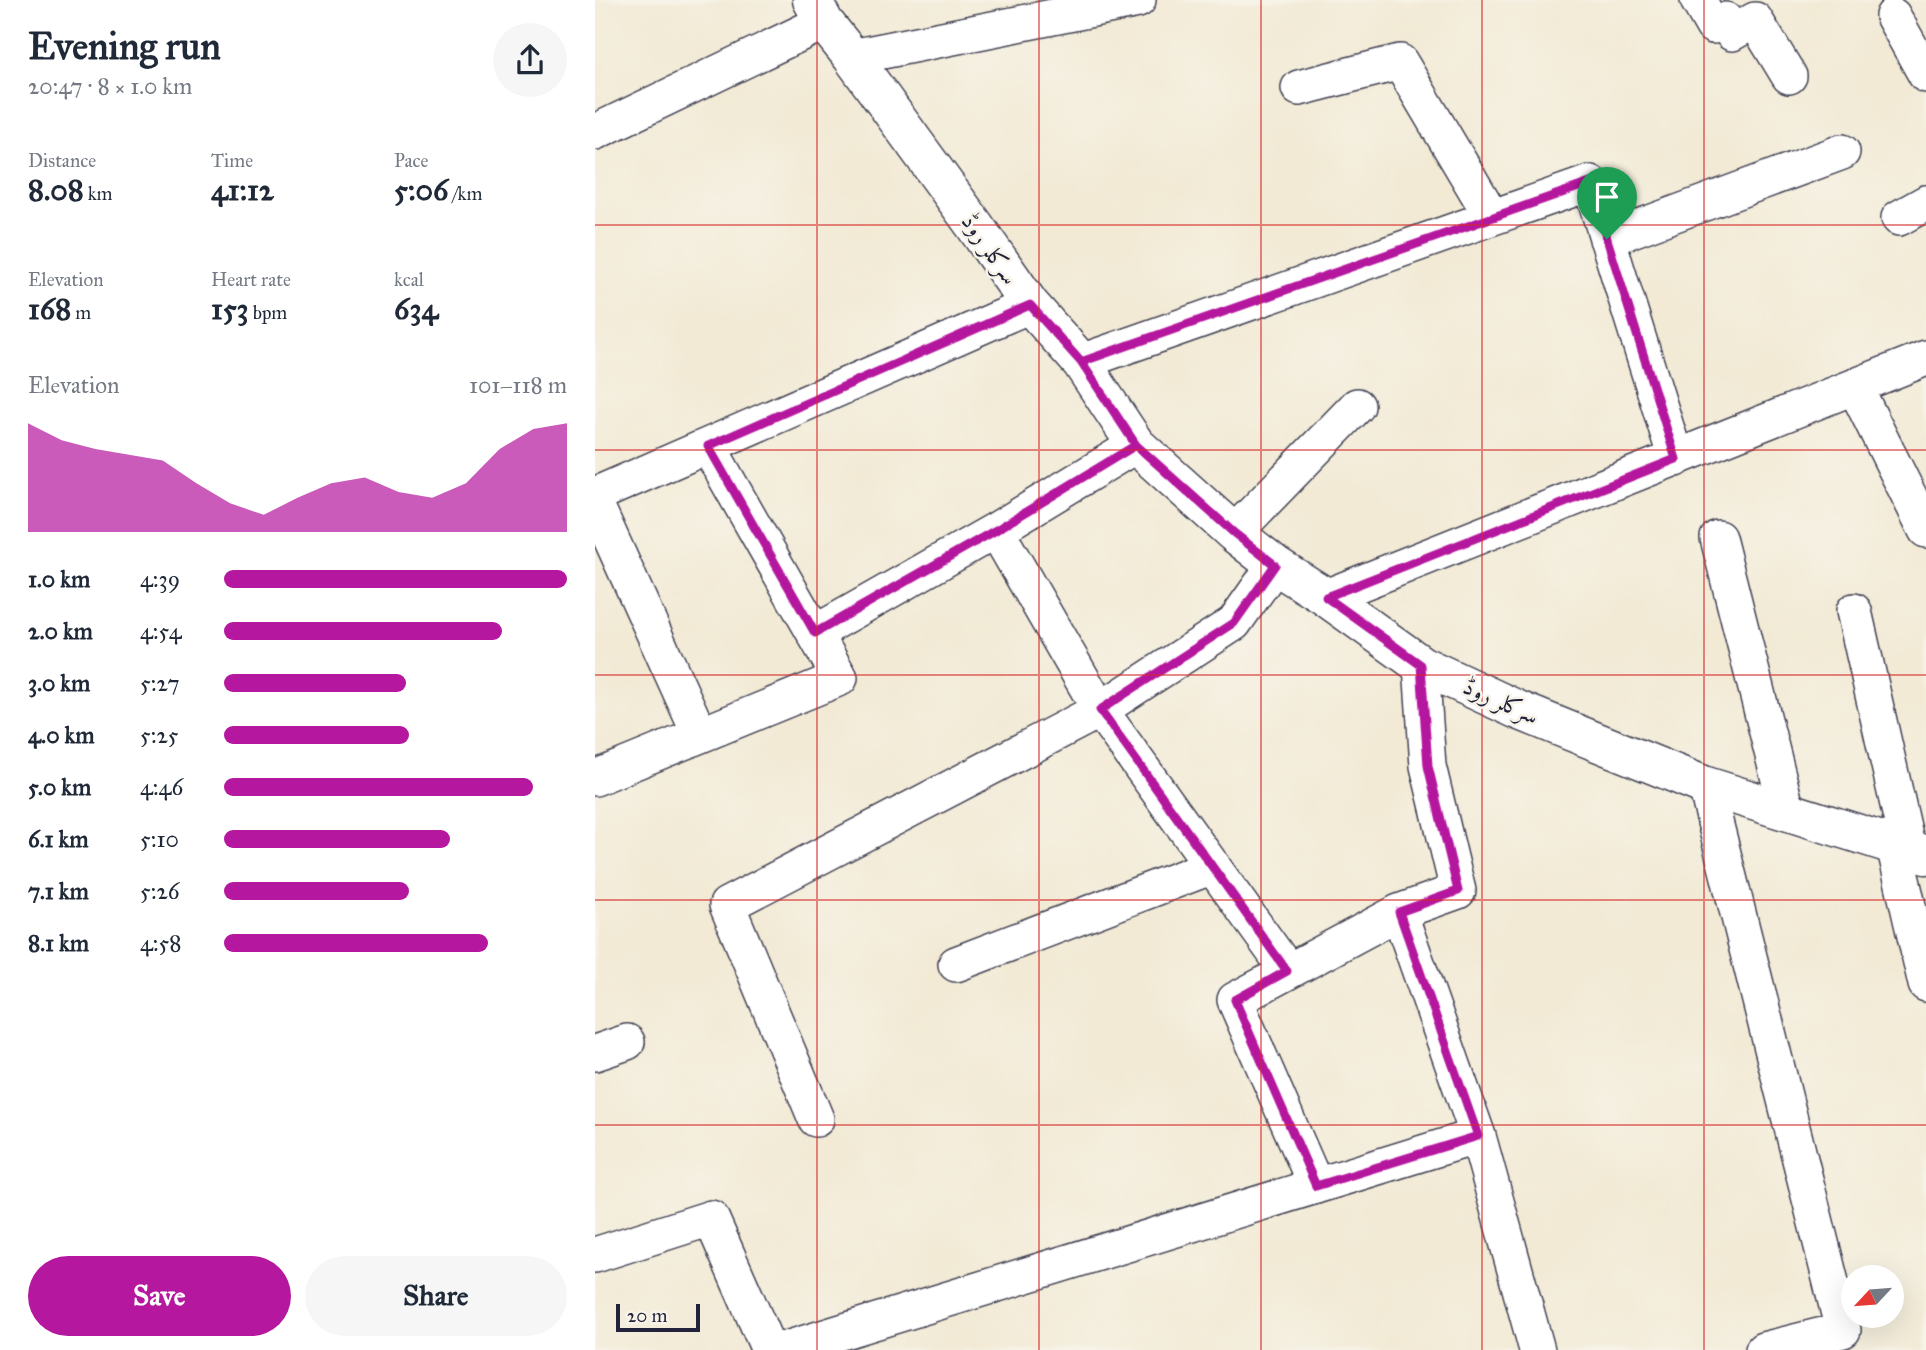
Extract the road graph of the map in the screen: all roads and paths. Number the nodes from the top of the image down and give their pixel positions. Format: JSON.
{"nodes":[{"id":1,"x":1138,"y":0,"type":"edge"},
{"id":2,"x":1698,"y":0,"type":"edge"},
{"id":3,"x":818,"y":11,"type":"edge"},
{"id":4,"x":1893,"y":16,"type":"dead end"},
{"id":5,"x":852,"y":57,"type":"junction"},
{"id":6,"x":1926,"y":75,"type":"edge"},
{"id":7,"x":1789,"y":76,"type":"dead end"},
{"id":8,"x":1299,"y":88,"type":"dead end"},
{"id":9,"x":595,"y":132,"type":"edge"},
{"id":10,"x":1842,"y":152,"type":"dead end"},
{"id":11,"x":1492,"y":217,"type":"junction"},
{"id":12,"x":1607,"y":239,"type":"junction"},
{"id":13,"x":1030,"y":305,"type":"junction"},
{"id":14,"x":1926,"y":358,"type":"edge"},
{"id":15,"x":1081,"y":362,"type":"junction"},
{"id":16,"x":1855,"y":387,"type":"junction"},
{"id":17,"x":1357,"y":407,"type":"dead end"},
{"id":18,"x":1136,"y":445,"type":"junction"},
{"id":19,"x":708,"y":446,"type":"junction"},
{"id":20,"x":1676,"y":459,"type":"junction"},
{"id":21,"x":597,"y":490,"type":"edge"},
{"id":22,"x":996,"y":530,"type":"junction"},
{"id":23,"x":1926,"y":530,"type":"edge"},
{"id":24,"x":1234,"y":533,"type":"junction"},
{"id":25,"x":1718,"y":538,"type":"dead end"},
{"id":26,"x":1275,"y":565,"type":"junction"},
{"id":27,"x":1326,"y":597,"type":"junction"},
{"id":28,"x":1854,"y":611,"type":"dead end"},
{"id":29,"x":815,"y":633,"type":"junction"},
{"id":30,"x":1421,"y":665,"type":"junction"},
{"id":31,"x":1100,"y":710,"type":"junction"},
{"id":32,"x":699,"y":735,"type":"junction"},
{"id":33,"x":595,"y":778,"type":"edge"},
{"id":34,"x":1706,"y":786,"type":"junction"},
{"id":35,"x":1787,"y":811,"type":"junction"},
{"id":36,"x":1909,"y":850,"type":"edge"},
{"id":37,"x":1213,"y":866,"type":"junction"},
{"id":38,"x":1399,"y":912,"type":"junction"},
{"id":39,"x":956,"y":964,"type":"dead end"},
{"id":40,"x":1287,"y":971,"type":"junction"},
{"id":41,"x":1926,"y":984,"type":"edge"},
{"id":42,"x":816,"y":1119,"type":"dead end"},
{"id":43,"x":1478,"y":1136,"type":"junction"},
{"id":44,"x":1316,"y":1186,"type":"junction"},
{"id":45,"x":595,"y":1255,"type":"edge"},
{"id":46,"x":769,"y":1350,"type":"edge"},
{"id":47,"x":783,"y":1350,"type":"edge"},
{"id":48,"x":1537,"y":1350,"type":"edge"},
{"id":49,"x":1763,"y":1350,"type":"edge"}],
"edges":[{"from":1,"to":5,"type":"street"},
{"from":2,"to":7,"type":"street"},
{"from":3,"to":5,"type":"main road","name":"سرکلر روڈ"},
{"from":3,"to":9,"type":"street"},
{"from":4,"to":6,"type":"street"},
{"from":5,"to":13,"type":"main road","name":"سرکلر روڈ"},
{"from":8,"to":11,"type":"street"},
{"from":10,"to":12,"type":"street"},
{"from":11,"to":12,"type":"street"},
{"from":11,"to":15,"type":"street"},
{"from":12,"to":20,"type":"street"},
{"from":13,"to":15,"type":"main road","name":"سرکلر روڈ"},
{"from":13,"to":19,"type":"street"},
{"from":14,"to":16,"type":"street"},
{"from":15,"to":18,"type":"main road","name":"سرکلر روڈ"},
{"from":16,"to":20,"type":"street"},
{"from":16,"to":23,"type":"street"},
{"from":17,"to":24,"type":"street"},
{"from":18,"to":22,"type":"street"},
{"from":18,"to":24,"type":"main road","name":"سرکلر روڈ"},
{"from":19,"to":21,"type":"street"},
{"from":19,"to":29,"type":"street"},
{"from":20,"to":27,"type":"street"},
{"from":21,"to":32,"type":"street"},
{"from":22,"to":29,"type":"street"},
{"from":22,"to":31,"type":"street"},
{"from":24,"to":26,"type":"main road","name":"سرکلر روڈ"},
{"from":25,"to":35,"type":"street"},
{"from":26,"to":27,"type":"main road","name":"سرکلر روڈ"},
{"from":26,"to":31,"type":"street"},
{"from":27,"to":30,"type":"main road","name":"سرکلر روڈ"},
{"from":28,"to":36,"type":"street"},
{"from":29,"to":32,"type":"street"},
{"from":30,"to":34,"type":"main road","name":"سرکلر روڈ"},
{"from":30,"to":38,"type":"street"},
{"from":31,"to":37,"type":"street"},
{"from":31,"to":42,"type":"street"},
{"from":32,"to":33,"type":"street"},
{"from":34,"to":35,"type":"main road","name":"سرکلر روڈ"},
{"from":34,"to":49,"type":"street"},
{"from":35,"to":36,"type":"main road","name":"سرکلر روڈ"},
{"from":36,"to":41,"type":"street"},
{"from":37,"to":39,"type":"street"},
{"from":37,"to":40,"type":"street"},
{"from":38,"to":40,"type":"street"},
{"from":38,"to":43,"type":"street"},
{"from":40,"to":44,"type":"street"},
{"from":43,"to":44,"type":"street"},
{"from":43,"to":48,"type":"street"},
{"from":44,"to":47,"type":"street"},
{"from":45,"to":46,"type":"street"}]}
